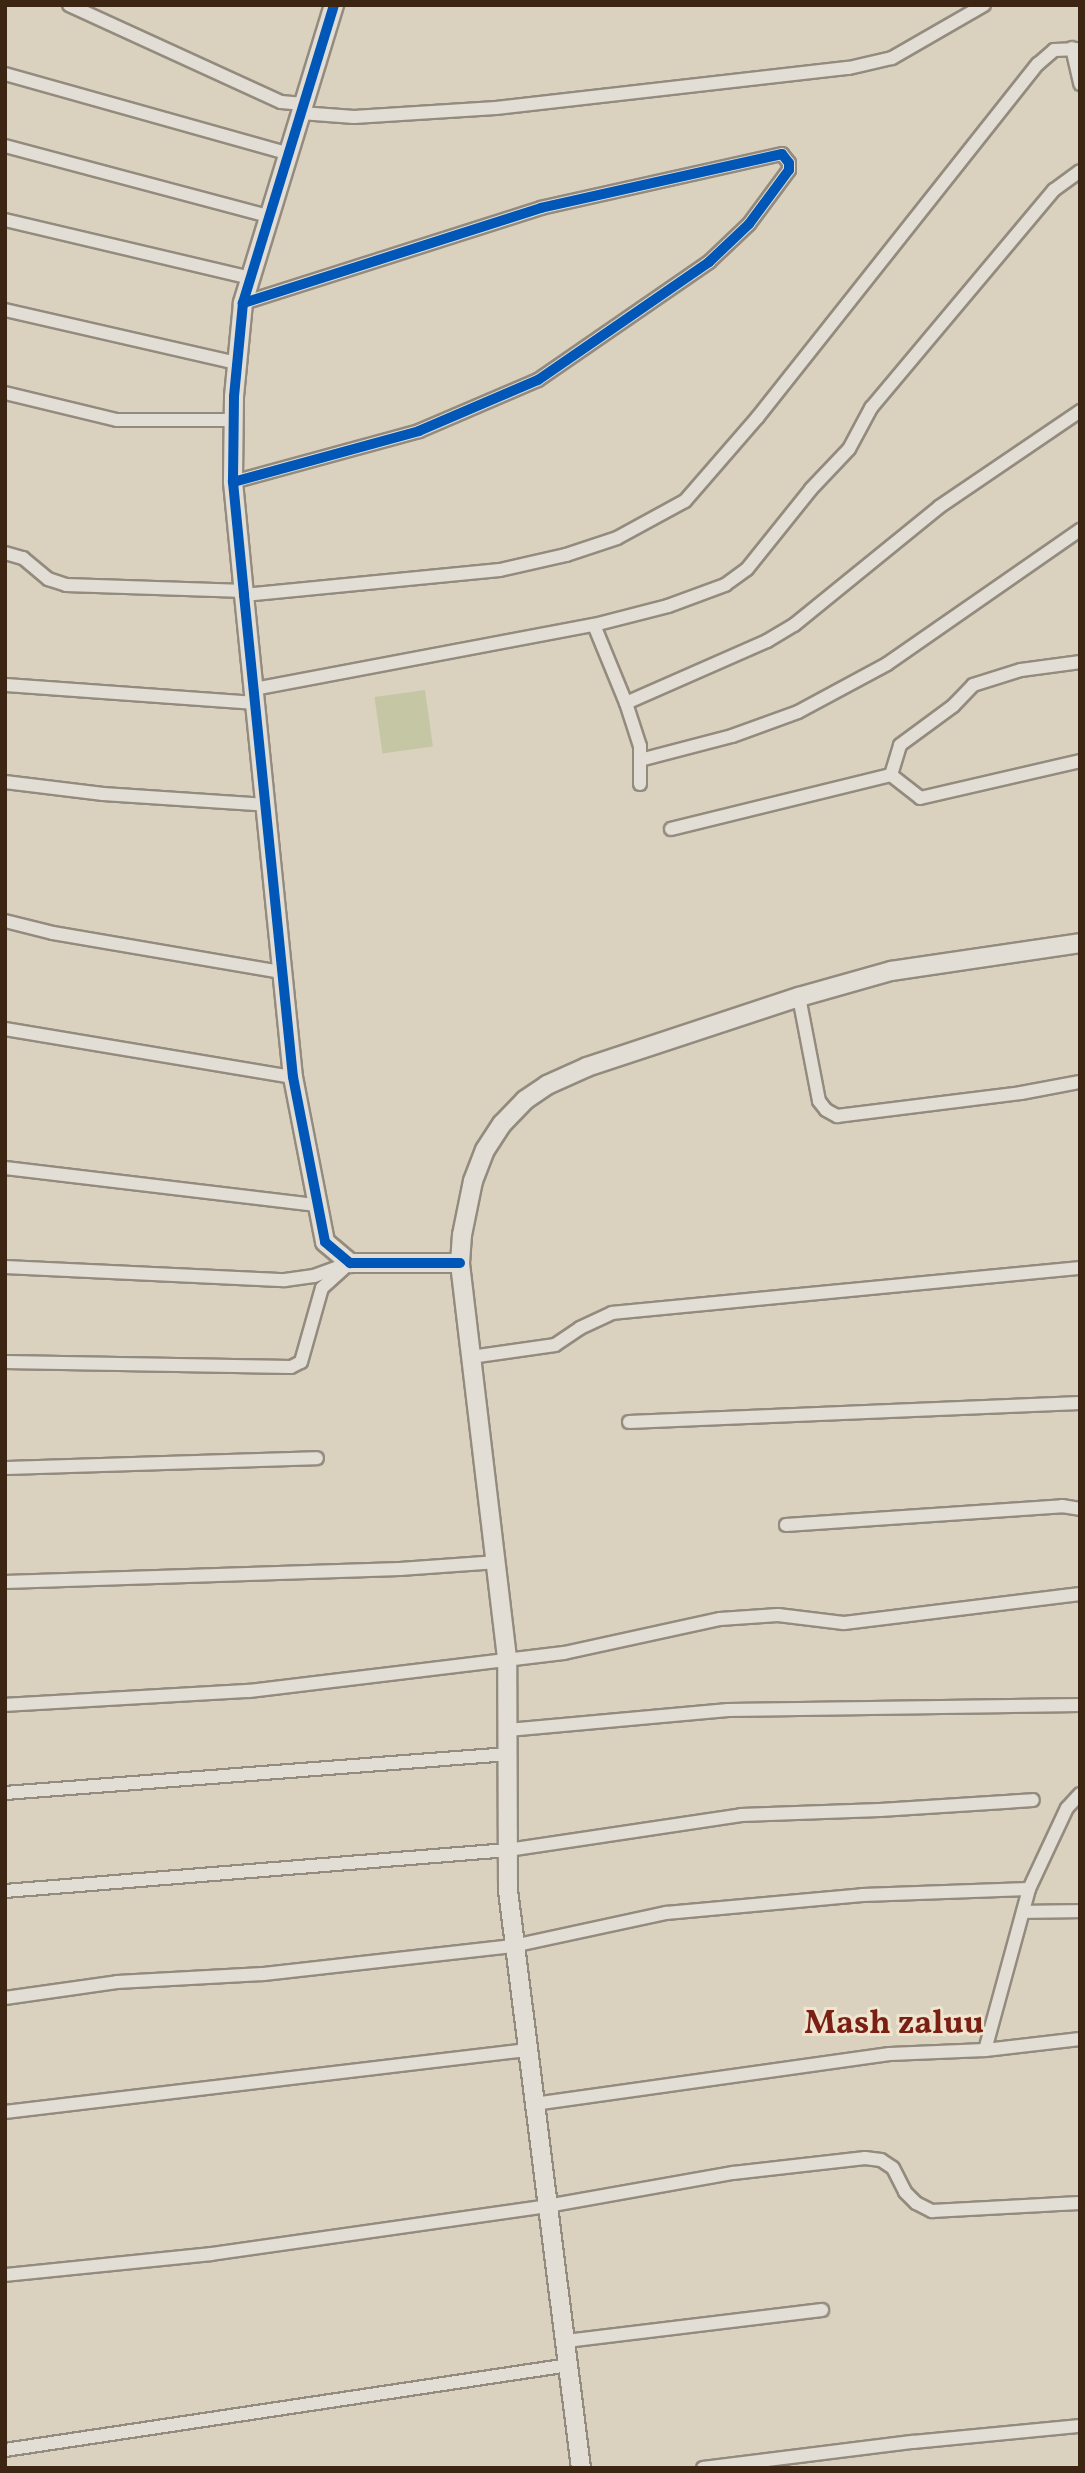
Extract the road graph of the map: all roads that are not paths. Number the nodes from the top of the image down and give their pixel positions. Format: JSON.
{"nodes":[{"id":1,"x":69,"y":5,"type":"edge"},
{"id":2,"x":334,"y":5,"type":"edge"},
{"id":3,"x":984,"y":5,"type":"edge"},
{"id":4,"x":1076,"y":48,"type":"edge"},
{"id":5,"x":5,"y":74,"type":"edge"},
{"id":6,"x":1080,"y":84,"type":"edge"},
{"id":7,"x":303,"y":108,"type":"junction"},
{"id":8,"x":5,"y":146,"type":"edge"},
{"id":9,"x":289,"y":154,"type":"junction"},
{"id":10,"x":1079,"y":174,"type":"edge"},
{"id":11,"x":271,"y":217,"type":"junction"},
{"id":12,"x":5,"y":220,"type":"edge"},
{"id":13,"x":251,"y":278,"type":"junction"},
{"id":14,"x":243,"y":303,"type":"junction"},
{"id":15,"x":5,"y":310,"type":"edge"},
{"id":16,"x":236,"y":363,"type":"junction"},
{"id":17,"x":5,"y":393,"type":"edge"},
{"id":18,"x":1080,"y":411,"type":"edge"},
{"id":19,"x":233,"y":420,"type":"junction"},
{"id":20,"x":233,"y":482,"type":"junction"},
{"id":21,"x":1080,"y":530,"type":"edge"},
{"id":22,"x":5,"y":553,"type":"edge"},
{"id":23,"x":245,"y":593,"type":"junction"},
{"id":24,"x":594,"y":625,"type":"junction"},
{"id":25,"x":1080,"y":662,"type":"edge"},
{"id":26,"x":5,"y":685,"type":"edge"},
{"id":27,"x":255,"y":696,"type":"junction"},
{"id":28,"x":626,"y":703,"type":"junction"},
{"id":29,"x":640,"y":760,"type":"junction"},
{"id":30,"x":1080,"y":761,"type":"edge"},
{"id":31,"x":891,"y":775,"type":"junction"},
{"id":32,"x":5,"y":782,"type":"edge"},
{"id":33,"x":640,"y":784,"type":"dead end"},
{"id":34,"x":267,"y":805,"type":"junction"},
{"id":35,"x":671,"y":829,"type":"dead end"},
{"id":36,"x":5,"y":921,"type":"edge"},
{"id":37,"x":1080,"y":943,"type":"edge"},
{"id":38,"x":282,"y":972,"type":"junction"},
{"id":39,"x":799,"y":996,"type":"junction"},
{"id":40,"x":5,"y":1028,"type":"edge"},
{"id":41,"x":293,"y":1077,"type":"junction"},
{"id":42,"x":1080,"y":1082,"type":"edge"},
{"id":43,"x":5,"y":1168,"type":"edge"},
{"id":44,"x":315,"y":1205,"type":"junction"},
{"id":45,"x":350,"y":1263,"type":"junction"},
{"id":46,"x":460,"y":1263,"type":"junction"},
{"id":47,"x":5,"y":1268,"type":"edge"},
{"id":48,"x":1080,"y":1268,"type":"edge"},
{"id":49,"x":471,"y":1357,"type":"junction"},
{"id":50,"x":5,"y":1362,"type":"edge"},
{"id":51,"x":1080,"y":1403,"type":"edge"},
{"id":52,"x":629,"y":1422,"type":"dead end"},
{"id":53,"x":317,"y":1458,"type":"dead end"},
{"id":54,"x":5,"y":1468,"type":"edge"},
{"id":55,"x":1080,"y":1509,"type":"edge"},
{"id":56,"x":786,"y":1525,"type":"dead end"},
{"id":57,"x":498,"y":1562,"type":"junction"},
{"id":58,"x":5,"y":1582,"type":"edge"},
{"id":59,"x":1080,"y":1594,"type":"edge"},
{"id":60,"x":508,"y":1658,"type":"junction"},
{"id":61,"x":5,"y":1705,"type":"edge"},
{"id":62,"x":1080,"y":1705,"type":"edge"},
{"id":63,"x":508,"y":1730,"type":"junction"},
{"id":64,"x":508,"y":1754,"type":"junction"},
{"id":65,"x":5,"y":1793,"type":"edge"},
{"id":66,"x":1080,"y":1794,"type":"edge"},
{"id":67,"x":1033,"y":1800,"type":"dead end"},
{"id":68,"x":1073,"y":1808,"type":"edge"},
{"id":69,"x":508,"y":1850,"type":"junction"},
{"id":70,"x":1029,"y":1889,"type":"junction"},
{"id":71,"x":5,"y":1891,"type":"edge"},
{"id":72,"x":1023,"y":1912,"type":"junction"},
{"id":73,"x":1080,"y":1912,"type":"edge"},
{"id":74,"x":513,"y":1946,"type":"junction"},
{"id":75,"x":5,"y":1998,"type":"edge"},
{"id":76,"x":1080,"y":2039,"type":"edge"},
{"id":77,"x":527,"y":2050,"type":"junction"},
{"id":78,"x":985,"y":2050,"type":"junction"},
{"id":79,"x":534,"y":2104,"type":"junction"},
{"id":80,"x":5,"y":2112,"type":"edge"},
{"id":81,"x":1080,"y":2203,"type":"edge"},
{"id":82,"x":547,"y":2206,"type":"junction"},
{"id":83,"x":5,"y":2275,"type":"edge"},
{"id":84,"x":821,"y":2311,"type":"dead end"},
{"id":85,"x":566,"y":2341,"type":"junction"},
{"id":86,"x":569,"y":2365,"type":"junction"},
{"id":87,"x":1080,"y":2426,"type":"edge"},
{"id":88,"x":5,"y":2450,"type":"edge"},
{"id":89,"x":581,"y":2468,"type":"edge"},
{"id":90,"x":703,"y":2468,"type":"edge"}],
"edges":[{"from":1,"to":7,"type":"street"},
{"from":2,"to":7,"type":"main road"},
{"from":3,"to":7,"type":"street"},
{"from":4,"to":6,"type":"street"},
{"from":4,"to":23,"type":"street"},
{"from":5,"to":9,"type":"street"},
{"from":7,"to":9,"type":"main road"},
{"from":8,"to":11,"type":"street"},
{"from":9,"to":11,"type":"main road"},
{"from":10,"to":24,"type":"street"},
{"from":11,"to":13,"type":"main road"},
{"from":12,"to":13,"type":"street"},
{"from":13,"to":14,"type":"main road"},
{"from":14,"to":16,"type":"main road"},
{"from":14,"to":20,"type":"street"},
{"from":15,"to":16,"type":"street"},
{"from":16,"to":19,"type":"main road"},
{"from":17,"to":19,"type":"street"},
{"from":18,"to":28,"type":"street"},
{"from":19,"to":20,"type":"main road"},
{"from":20,"to":23,"type":"main road"},
{"from":21,"to":29,"type":"street"},
{"from":22,"to":23,"type":"street"},
{"from":23,"to":27,"type":"main road"},
{"from":24,"to":27,"type":"street"},
{"from":24,"to":28,"type":"street"},
{"from":25,"to":31,"type":"street"},
{"from":26,"to":27,"type":"street"},
{"from":27,"to":34,"type":"main road"},
{"from":28,"to":29,"type":"street"},
{"from":29,"to":33,"type":"street"},
{"from":30,"to":31,"type":"street"},
{"from":31,"to":35,"type":"street"},
{"from":32,"to":34,"type":"street"},
{"from":34,"to":38,"type":"main road"},
{"from":36,"to":38,"type":"street"},
{"from":37,"to":39,"type":"main road"},
{"from":38,"to":41,"type":"main road"},
{"from":39,"to":42,"type":"street"},
{"from":39,"to":46,"type":"main road"},
{"from":40,"to":41,"type":"street"},
{"from":41,"to":44,"type":"main road"},
{"from":43,"to":44,"type":"street"},
{"from":44,"to":45,"type":"main road"},
{"from":45,"to":46,"type":"main road"},
{"from":45,"to":47,"type":"street"},
{"from":45,"to":50,"type":"street"},
{"from":46,"to":49,"type":"main road"},
{"from":48,"to":49,"type":"street"},
{"from":49,"to":57,"type":"main road"},
{"from":51,"to":52,"type":"street"},
{"from":53,"to":54,"type":"street"},
{"from":55,"to":56,"type":"street"},
{"from":57,"to":58,"type":"street"},
{"from":57,"to":60,"type":"main road"},
{"from":59,"to":60,"type":"street"},
{"from":60,"to":61,"type":"street"},
{"from":60,"to":63,"type":"main road"},
{"from":62,"to":63,"type":"street"},
{"from":63,"to":64,"type":"main road"},
{"from":64,"to":65,"type":"street"},
{"from":64,"to":69,"type":"main road"},
{"from":66,"to":68,"type":"street"},
{"from":67,"to":69,"type":"street"},
{"from":68,"to":70,"type":"street"},
{"from":69,"to":71,"type":"street"},
{"from":69,"to":74,"type":"main road"},
{"from":70,"to":72,"type":"street"},
{"from":70,"to":74,"type":"street"},
{"from":72,"to":73,"type":"street"},
{"from":72,"to":78,"type":"street"},
{"from":74,"to":75,"type":"street"},
{"from":74,"to":77,"type":"main road"},
{"from":76,"to":78,"type":"street"},
{"from":77,"to":79,"type":"main road"},
{"from":77,"to":80,"type":"street"},
{"from":78,"to":79,"type":"street"},
{"from":79,"to":82,"type":"main road"},
{"from":81,"to":82,"type":"street"},
{"from":82,"to":83,"type":"street"},
{"from":82,"to":85,"type":"main road"},
{"from":84,"to":85,"type":"street"},
{"from":85,"to":86,"type":"main road"},
{"from":86,"to":88,"type":"street"},
{"from":86,"to":89,"type":"main road"},
{"from":87,"to":90,"type":"street"}]}
